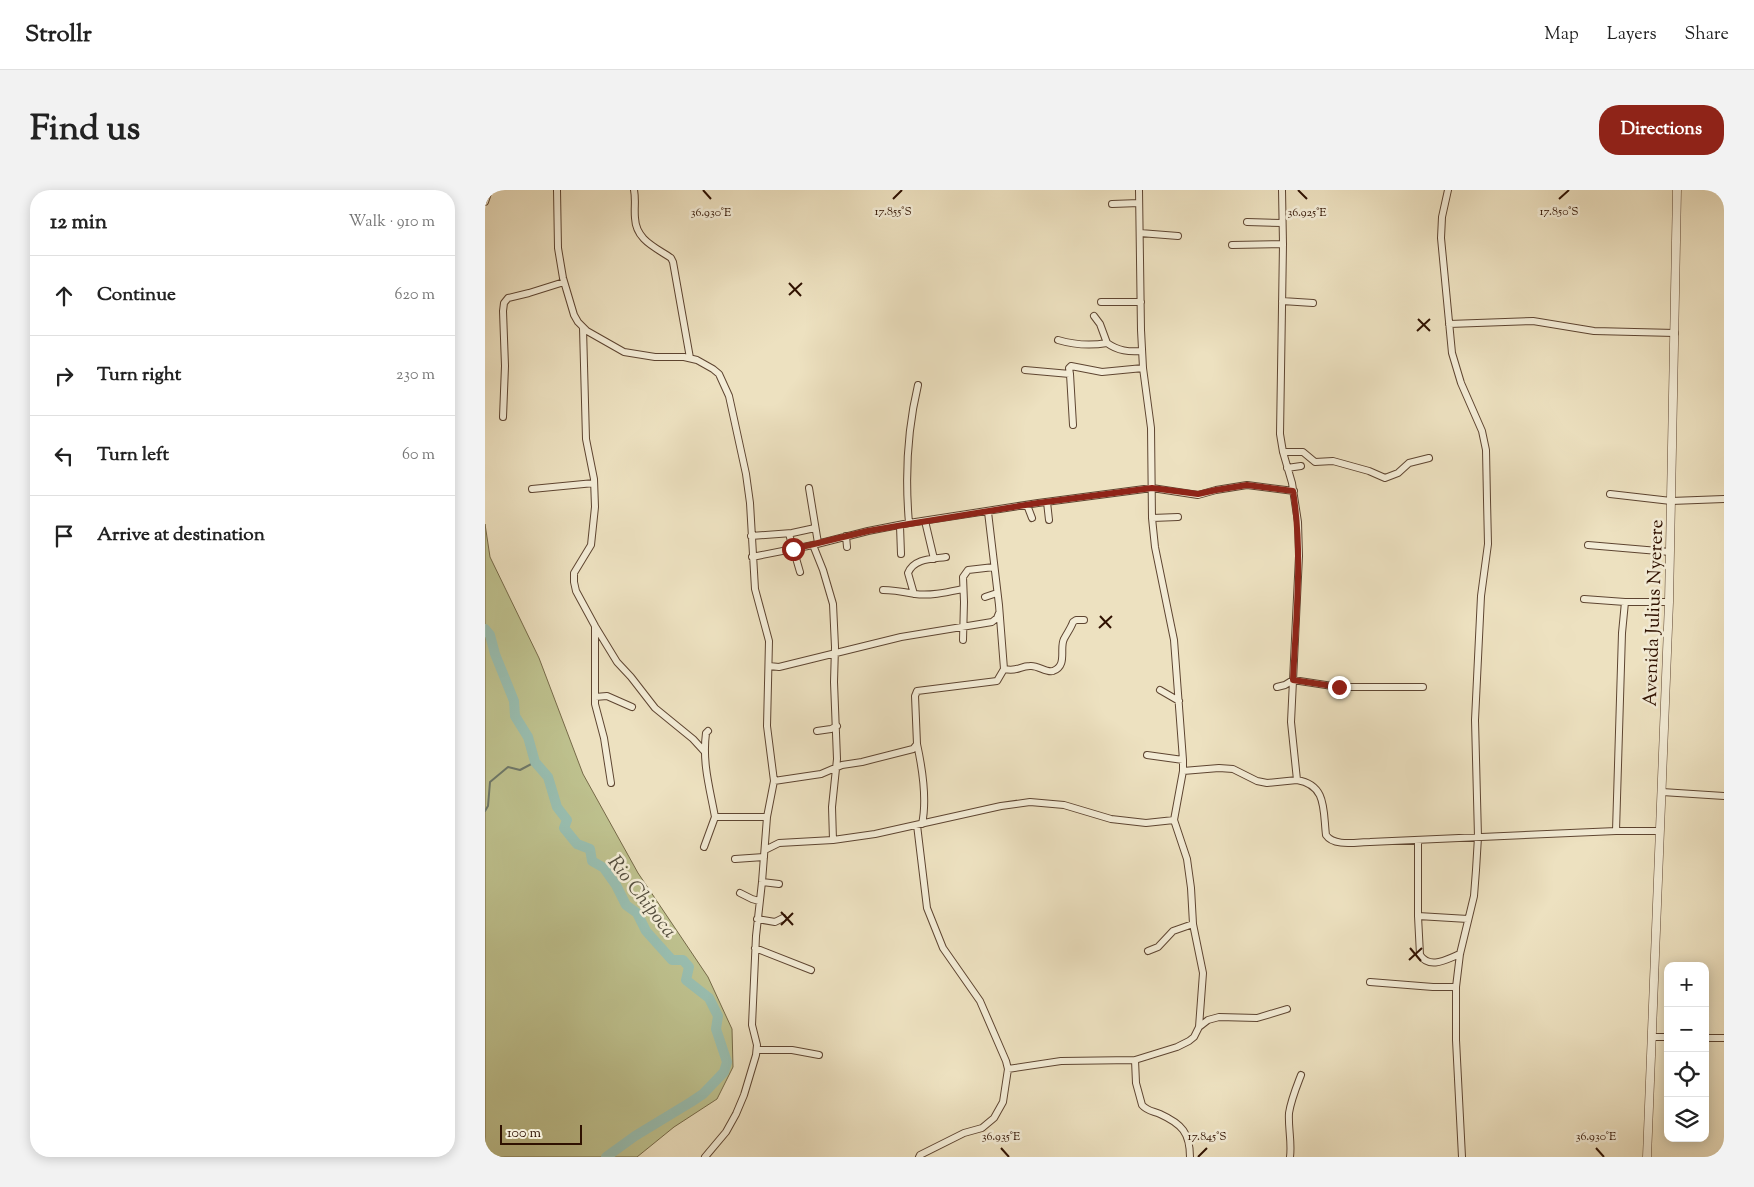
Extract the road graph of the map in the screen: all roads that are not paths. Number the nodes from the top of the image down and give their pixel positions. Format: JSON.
{"nodes":[{"id":1,"x":489,"y":190,"type":"edge"},
{"id":2,"x":557,"y":190,"type":"edge"},
{"id":3,"x":634,"y":190,"type":"edge"},
{"id":4,"x":1139,"y":190,"type":"edge"},
{"id":5,"x":1281,"y":190,"type":"edge"},
{"id":6,"x":1448,"y":190,"type":"edge"},
{"id":7,"x":1677,"y":190,"type":"edge"},
{"id":8,"x":485,"y":202,"type":"edge"},
{"id":9,"x":1139,"y":203,"type":"junction"},
{"id":10,"x":1111,"y":204,"type":"dead end"},
{"id":11,"x":1247,"y":222,"type":"dead end"},
{"id":12,"x":1282,"y":223,"type":"junction"},
{"id":13,"x":1140,"y":233,"type":"junction"},
{"id":14,"x":1178,"y":236,"type":"dead end"},
{"id":15,"x":1283,"y":244,"type":"junction"},
{"id":16,"x":1232,"y":245,"type":"dead end"},
{"id":17,"x":564,"y":282,"type":"junction"},
{"id":18,"x":1282,"y":300,"type":"junction"},
{"id":19,"x":1101,"y":302,"type":"dead end"},
{"id":20,"x":1141,"y":302,"type":"junction"},
{"id":21,"x":1313,"y":303,"type":"dead end"},
{"id":22,"x":1094,"y":316,"type":"dead end"},
{"id":23,"x":1449,"y":324,"type":"junction"},
{"id":24,"x":583,"y":328,"type":"junction"},
{"id":25,"x":1675,"y":333,"type":"junction"},
{"id":26,"x":1058,"y":340,"type":"dead end"},
{"id":27,"x":1107,"y":343,"type":"junction"},
{"id":28,"x":1142,"y":351,"type":"junction"},
{"id":29,"x":690,"y":358,"type":"junction"},
{"id":30,"x":1143,"y":368,"type":"junction"},
{"id":31,"x":1025,"y":370,"type":"dead end"},
{"id":32,"x":1070,"y":374,"type":"junction"},
{"id":33,"x":918,"y":385,"type":"dead end"},
{"id":34,"x":503,"y":417,"type":"dead end"},
{"id":35,"x":1073,"y":425,"type":"dead end"},
{"id":36,"x":1283,"y":452,"type":"junction"},
{"id":37,"x":1429,"y":458,"type":"dead end"},
{"id":38,"x":1301,"y":466,"type":"dead end"},
{"id":39,"x":1287,"y":468,"type":"junction"},
{"id":40,"x":594,"y":483,"type":"junction"},
{"id":41,"x":809,"y":488,"type":"dead end"},
{"id":42,"x":1152,"y":488,"type":"junction"},
{"id":43,"x":532,"y":489,"type":"dead end"},
{"id":44,"x":1293,"y":491,"type":"junction"},
{"id":45,"x":1611,"y":494,"type":"dead end"},
{"id":46,"x":1724,"y":499,"type":"edge"},
{"id":47,"x":1671,"y":501,"type":"junction"},
{"id":48,"x":1047,"y":502,"type":"junction"},
{"id":49,"x":1027,"y":505,"type":"junction"},
{"id":50,"x":989,"y":512,"type":"junction"},
{"id":51,"x":1178,"y":517,"type":"dead end"},
{"id":52,"x":1032,"y":518,"type":"dead end"},
{"id":53,"x":1152,"y":518,"type":"junction"},
{"id":54,"x":1049,"y":520,"type":"dead end"},
{"id":55,"x":925,"y":521,"type":"junction"},
{"id":56,"x":909,"y":524,"type":"junction"},
{"id":57,"x":900,"y":526,"type":"junction"},
{"id":58,"x":815,"y":528,"type":"junction"},
{"id":59,"x":789,"y":534,"type":"junction"},
{"id":60,"x":751,"y":536,"type":"junction"},
{"id":61,"x":846,"y":536,"type":"junction"},
{"id":62,"x":815,"y":544,"type":"junction"},
{"id":63,"x":1588,"y":545,"type":"dead end"},
{"id":64,"x":847,"y":547,"type":"dead end"},
{"id":65,"x":793,"y":549,"type":"junction"},
{"id":66,"x":1670,"y":552,"type":"junction"},
{"id":67,"x":901,"y":554,"type":"dead end"},
{"id":68,"x":752,"y":557,"type":"junction"},
{"id":69,"x":946,"y":557,"type":"dead end"},
{"id":70,"x":934,"y":559,"type":"junction"},
{"id":71,"x":994,"y":567,"type":"junction"},
{"id":72,"x":801,"y":572,"type":"dead end"},
{"id":73,"x":963,"y":589,"type":"junction"},
{"id":74,"x":883,"y":590,"type":"dead end"},
{"id":75,"x":997,"y":593,"type":"junction"},
{"id":76,"x":914,"y":594,"type":"junction"},
{"id":77,"x":985,"y":597,"type":"dead end"},
{"id":78,"x":1584,"y":599,"type":"dead end"},
{"id":79,"x":1625,"y":602,"type":"junction"},
{"id":80,"x":1669,"y":602,"type":"junction"},
{"id":81,"x":999,"y":613,"type":"junction"},
{"id":82,"x":1084,"y":620,"type":"dead end"},
{"id":83,"x":992,"y":622,"type":"junction"},
{"id":84,"x":964,"y":625,"type":"junction"},
{"id":85,"x":595,"y":626,"type":"junction"},
{"id":86,"x":1000,"y":627,"type":"junction"},
{"id":87,"x":963,"y":640,"type":"dead end"},
{"id":88,"x":835,"y":650,"type":"junction"},
{"id":89,"x":769,"y":666,"type":"junction"},
{"id":90,"x":1003,"y":669,"type":"junction"},
{"id":91,"x":1293,"y":680,"type":"junction"},
{"id":92,"x":1277,"y":688,"type":"dead end"},
{"id":93,"x":1423,"y":688,"type":"dead end"},
{"id":94,"x":1161,"y":690,"type":"dead end"},
{"id":95,"x":595,"y":697,"type":"junction"},
{"id":96,"x":1179,"y":701,"type":"junction"},
{"id":97,"x":632,"y":706,"type":"dead end"},
{"id":98,"x":837,"y":726,"type":"junction"},
{"id":99,"x":708,"y":731,"type":"dead end"},
{"id":100,"x":817,"y":731,"type":"dead end"},
{"id":101,"x":917,"y":744,"type":"junction"},
{"id":102,"x":704,"y":751,"type":"junction"},
{"id":103,"x":1147,"y":755,"type":"dead end"},
{"id":104,"x":1183,"y":760,"type":"junction"},
{"id":105,"x":836,"y":768,"type":"junction"},
{"id":106,"x":1183,"y":771,"type":"junction"},
{"id":107,"x":1297,"y":780,"type":"junction"},
{"id":108,"x":774,"y":781,"type":"junction"},
{"id":109,"x":611,"y":783,"type":"dead end"},
{"id":110,"x":1661,"y":792,"type":"junction"},
{"id":111,"x":1724,"y":796,"type":"edge"},
{"id":112,"x":715,"y":817,"type":"junction"},
{"id":113,"x":767,"y":817,"type":"junction"},
{"id":114,"x":1174,"y":820,"type":"junction"},
{"id":115,"x":920,"y":825,"type":"junction"},
{"id":116,"x":1616,"y":831,"type":"junction"},
{"id":117,"x":1659,"y":831,"type":"junction"},
{"id":118,"x":766,"y":836,"type":"junction"},
{"id":119,"x":1478,"y":837,"type":"junction"},
{"id":120,"x":833,"y":840,"type":"junction"},
{"id":121,"x":1418,"y":840,"type":"junction"},
{"id":122,"x":779,"y":843,"type":"junction"},
{"id":123,"x":704,"y":847,"type":"dead end"},
{"id":124,"x":764,"y":854,"type":"junction"},
{"id":125,"x":735,"y":859,"type":"dead end"},
{"id":126,"x":762,"y":882,"type":"junction"},
{"id":127,"x":779,"y":884,"type":"dead end"},
{"id":128,"x":740,"y":893,"type":"dead end"},
{"id":129,"x":759,"y":901,"type":"junction"},
{"id":130,"x":1418,"y":916,"type":"junction"},
{"id":131,"x":783,"y":918,"type":"dead end"},
{"id":132,"x":757,"y":919,"type":"junction"},
{"id":133,"x":1468,"y":919,"type":"junction"},
{"id":134,"x":1193,"y":924,"type":"junction"},
{"id":135,"x":755,"y":948,"type":"junction"},
{"id":136,"x":1148,"y":951,"type":"dead end"},
{"id":137,"x":1460,"y":954,"type":"junction"},
{"id":138,"x":811,"y":970,"type":"dead end"},
{"id":139,"x":1369,"y":982,"type":"dead end"},
{"id":140,"x":1456,"y":987,"type":"junction"},
{"id":141,"x":1287,"y":1009,"type":"dead end"},
{"id":142,"x":1200,"y":1016,"type":"junction"},
{"id":143,"x":1208,"y":1020,"type":"junction"},
{"id":144,"x":1199,"y":1027,"type":"junction"},
{"id":145,"x":1652,"y":1037,"type":"junction"},
{"id":146,"x":1664,"y":1037,"type":"edge"},
{"id":147,"x":1709,"y":1038,"type":"edge"},
{"id":148,"x":1724,"y":1038,"type":"edge"},
{"id":149,"x":757,"y":1050,"type":"junction"},
{"id":150,"x":819,"y":1055,"type":"dead end"},
{"id":151,"x":1135,"y":1060,"type":"junction"},
{"id":152,"x":1008,"y":1069,"type":"junction"},
{"id":153,"x":1301,"y":1075,"type":"dead end"},
{"id":154,"x":918,"y":1156,"type":"edge"},
{"id":155,"x":705,"y":1157,"type":"edge"},
{"id":156,"x":1190,"y":1157,"type":"edge"},
{"id":157,"x":1290,"y":1157,"type":"edge"},
{"id":158,"x":1462,"y":1157,"type":"edge"},
{"id":159,"x":1647,"y":1157,"type":"edge"}],
"edges":[{"from":1,"to":8,"type":"street"},
{"from":2,"to":17,"type":"street"},
{"from":3,"to":29,"type":"street"},
{"from":4,"to":9,"type":"street"},
{"from":5,"to":12,"type":"street"},
{"from":6,"to":23,"type":"street"},
{"from":7,"to":25,"type":"street","name":"Avenida Julius Nyerere"},
{"from":9,"to":10,"type":"street"},
{"from":9,"to":13,"type":"street"},
{"from":11,"to":12,"type":"street"},
{"from":12,"to":15,"type":"street"},
{"from":13,"to":14,"type":"street"},
{"from":13,"to":20,"type":"street"},
{"from":15,"to":16,"type":"street"},
{"from":15,"to":18,"type":"street"},
{"from":17,"to":24,"type":"street"},
{"from":17,"to":34,"type":"street"},
{"from":18,"to":21,"type":"street"},
{"from":18,"to":36,"type":"street"},
{"from":19,"to":20,"type":"street"},
{"from":20,"to":28,"type":"street"},
{"from":22,"to":27,"type":"street"},
{"from":23,"to":25,"type":"street"},
{"from":23,"to":119,"type":"street"},
{"from":24,"to":29,"type":"street"},
{"from":24,"to":40,"type":"street"},
{"from":25,"to":47,"type":"street","name":"Avenida Julius Nyerere"},
{"from":26,"to":27,"type":"street"},
{"from":27,"to":28,"type":"street"},
{"from":28,"to":30,"type":"street"},
{"from":29,"to":60,"type":"street"},
{"from":30,"to":32,"type":"street"},
{"from":30,"to":42,"type":"street"},
{"from":31,"to":32,"type":"street"},
{"from":32,"to":35,"type":"street"},
{"from":33,"to":56,"type":"street"},
{"from":36,"to":37,"type":"street"},
{"from":36,"to":39,"type":"street"},
{"from":38,"to":39,"type":"street"},
{"from":39,"to":44,"type":"street"},
{"from":40,"to":43,"type":"street"},
{"from":40,"to":85,"type":"street"},
{"from":41,"to":58,"type":"street"},
{"from":42,"to":44,"type":"street"},
{"from":42,"to":48,"type":"street"},
{"from":42,"to":53,"type":"street"},
{"from":44,"to":91,"type":"street"},
{"from":45,"to":47,"type":"street"},
{"from":46,"to":47,"type":"street"},
{"from":47,"to":66,"type":"street","name":"Avenida Julius Nyerere"},
{"from":48,"to":49,"type":"street"},
{"from":48,"to":54,"type":"street"},
{"from":49,"to":50,"type":"street"},
{"from":49,"to":52,"type":"street"},
{"from":50,"to":55,"type":"street"},
{"from":50,"to":71,"type":"street"},
{"from":51,"to":53,"type":"street"},
{"from":53,"to":96,"type":"street"},
{"from":55,"to":56,"type":"street"},
{"from":55,"to":70,"type":"street"},
{"from":56,"to":57,"type":"street"},
{"from":57,"to":61,"type":"street"},
{"from":57,"to":67,"type":"street"},
{"from":58,"to":59,"type":"street"},
{"from":58,"to":62,"type":"street"},
{"from":59,"to":60,"type":"street"},
{"from":59,"to":65,"type":"street"},
{"from":60,"to":68,"type":"street"},
{"from":61,"to":62,"type":"street"},
{"from":61,"to":64,"type":"street"},
{"from":62,"to":65,"type":"street"},
{"from":62,"to":88,"type":"street"},
{"from":63,"to":66,"type":"street"},
{"from":65,"to":68,"type":"street"},
{"from":65,"to":72,"type":"street"},
{"from":66,"to":80,"type":"street","name":"Avenida Julius Nyerere"},
{"from":68,"to":89,"type":"street"},
{"from":69,"to":70,"type":"street"},
{"from":70,"to":76,"type":"street"},
{"from":71,"to":73,"type":"street"},
{"from":71,"to":75,"type":"street"},
{"from":73,"to":76,"type":"street"},
{"from":73,"to":84,"type":"street"},
{"from":74,"to":76,"type":"street"},
{"from":75,"to":77,"type":"street"},
{"from":75,"to":81,"type":"street"},
{"from":78,"to":79,"type":"street"},
{"from":79,"to":80,"type":"street"},
{"from":79,"to":116,"type":"street"},
{"from":80,"to":110,"type":"street","name":"Avenida Julius Nyerere"},
{"from":81,"to":83,"type":"street"},
{"from":81,"to":86,"type":"street"},
{"from":82,"to":90,"type":"street"},
{"from":83,"to":84,"type":"street"},
{"from":83,"to":86,"type":"street"},
{"from":84,"to":87,"type":"street"},
{"from":84,"to":88,"type":"street"},
{"from":85,"to":95,"type":"street"},
{"from":85,"to":102,"type":"street"},
{"from":86,"to":90,"type":"street"},
{"from":88,"to":89,"type":"street"},
{"from":88,"to":98,"type":"street"},
{"from":89,"to":108,"type":"street"},
{"from":90,"to":101,"type":"street"},
{"from":91,"to":92,"type":"street"},
{"from":91,"to":93,"type":"street"},
{"from":91,"to":107,"type":"street"},
{"from":94,"to":96,"type":"street"},
{"from":95,"to":97,"type":"street"},
{"from":95,"to":109,"type":"street"},
{"from":96,"to":104,"type":"street"},
{"from":98,"to":100,"type":"street"},
{"from":98,"to":105,"type":"street"},
{"from":99,"to":102,"type":"street"},
{"from":101,"to":105,"type":"street"},
{"from":101,"to":115,"type":"street"},
{"from":102,"to":112,"type":"street"},
{"from":103,"to":104,"type":"street"},
{"from":104,"to":106,"type":"street"},
{"from":105,"to":108,"type":"street"},
{"from":105,"to":120,"type":"street"},
{"from":106,"to":107,"type":"street"},
{"from":106,"to":114,"type":"street"},
{"from":107,"to":121,"type":"street"},
{"from":108,"to":113,"type":"street"},
{"from":110,"to":111,"type":"street"},
{"from":110,"to":117,"type":"street","name":"Avenida Julius Nyerere"},
{"from":112,"to":113,"type":"street"},
{"from":112,"to":123,"type":"street"},
{"from":113,"to":118,"type":"street"},
{"from":114,"to":115,"type":"street"},
{"from":114,"to":134,"type":"street"},
{"from":115,"to":120,"type":"street"},
{"from":115,"to":152,"type":"street"},
{"from":116,"to":117,"type":"street"},
{"from":116,"to":119,"type":"street"},
{"from":117,"to":145,"type":"street","name":"Avenida Julius Nyerere"},
{"from":118,"to":122,"type":"street"},
{"from":118,"to":124,"type":"street"},
{"from":119,"to":121,"type":"street"},
{"from":119,"to":133,"type":"street"},
{"from":120,"to":122,"type":"street"},
{"from":121,"to":130,"type":"street"},
{"from":122,"to":124,"type":"street"},
{"from":124,"to":125,"type":"street"},
{"from":124,"to":126,"type":"street"},
{"from":126,"to":127,"type":"street"},
{"from":126,"to":129,"type":"street"},
{"from":128,"to":129,"type":"street"},
{"from":129,"to":132,"type":"street"},
{"from":130,"to":133,"type":"street"},
{"from":130,"to":137,"type":"street"},
{"from":131,"to":132,"type":"street"},
{"from":132,"to":135,"type":"street"},
{"from":133,"to":137,"type":"street"},
{"from":134,"to":136,"type":"street"},
{"from":134,"to":142,"type":"street"},
{"from":135,"to":138,"type":"street"},
{"from":135,"to":149,"type":"street"},
{"from":137,"to":140,"type":"street"},
{"from":139,"to":140,"type":"street"},
{"from":140,"to":158,"type":"street"},
{"from":141,"to":143,"type":"street"},
{"from":142,"to":143,"type":"street"},
{"from":142,"to":144,"type":"street"},
{"from":143,"to":144,"type":"street"},
{"from":144,"to":151,"type":"street"},
{"from":145,"to":146,"type":"street"},
{"from":145,"to":159,"type":"street","name":"Avenida Julius Nyerere"},
{"from":147,"to":148,"type":"street"},
{"from":149,"to":150,"type":"street"},
{"from":149,"to":155,"type":"street"},
{"from":151,"to":152,"type":"street"},
{"from":151,"to":156,"type":"street"},
{"from":152,"to":154,"type":"street"},
{"from":153,"to":157,"type":"street"}]}
